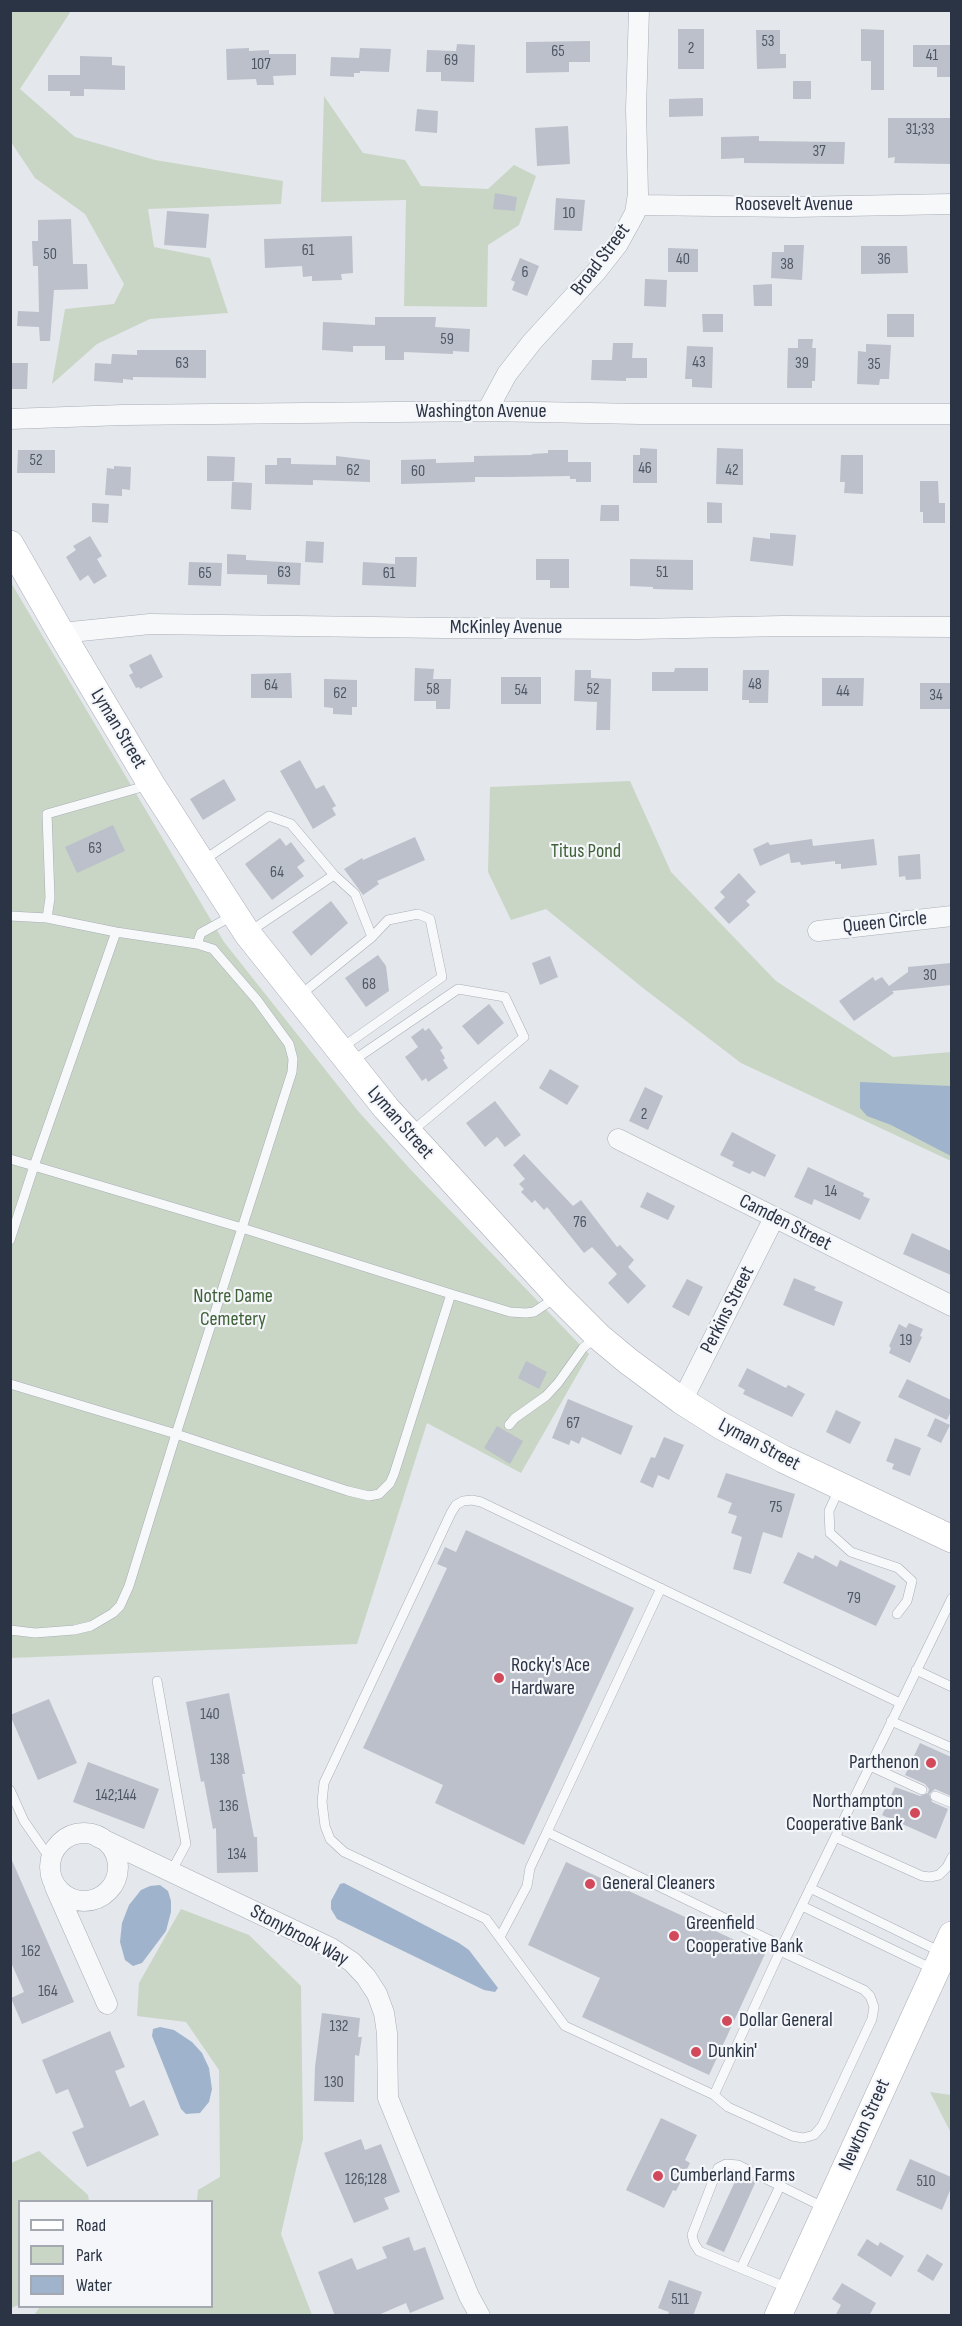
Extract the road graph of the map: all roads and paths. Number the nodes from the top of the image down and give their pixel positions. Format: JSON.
{"nodes":[{"id":1,"x":639,"y":10,"type":"edge"},
{"id":2,"x":951,"y":204,"type":"edge"},
{"id":3,"x":637,"y":205,"type":"junction"},
{"id":4,"x":487,"y":411,"type":"junction"},
{"id":5,"x":951,"y":414,"type":"edge"},
{"id":6,"x":10,"y":419,"type":"edge"},
{"id":7,"x":10,"y":544,"type":"edge"},
{"id":8,"x":951,"y":627,"type":"edge"},
{"id":9,"x":61,"y":633,"type":"junction"},
{"id":10,"x":151,"y":784,"type":"junction"},
{"id":11,"x":200,"y":863,"type":"junction"},
{"id":12,"x":334,"y":875,"type":"junction"},
{"id":13,"x":10,"y":916,"type":"edge"},
{"id":14,"x":951,"y":916,"type":"edge"},
{"id":15,"x":47,"y":918,"type":"junction"},
{"id":16,"x":240,"y":924,"type":"junction"},
{"id":17,"x":818,"y":931,"type":"dead end"},
{"id":18,"x":116,"y":932,"type":"junction"},
{"id":19,"x":372,"y":937,"type":"junction"},
{"id":20,"x":197,"y":944,"type":"junction"},
{"id":21,"x":297,"y":998,"type":"junction"},
{"id":22,"x":344,"y":1057,"type":"junction"},
{"id":23,"x":409,"y":1134,"type":"junction"},
{"id":24,"x":618,"y":1139,"type":"dead end"},
{"id":25,"x":10,"y":1159,"type":"edge"},
{"id":26,"x":34,"y":1166,"type":"junction"},
{"id":27,"x":774,"y":1218,"type":"junction"},
{"id":28,"x":242,"y":1228,"type":"junction"},
{"id":29,"x":10,"y":1239,"type":"edge"},
{"id":30,"x":451,"y":1294,"type":"junction"},
{"id":31,"x":558,"y":1296,"type":"junction"},
{"id":32,"x":951,"y":1306,"type":"edge"},
{"id":33,"x":598,"y":1335,"type":"junction"},
{"id":34,"x":10,"y":1384,"type":"edge"},
{"id":35,"x":682,"y":1401,"type":"junction"},
{"id":36,"x":509,"y":1425,"type":"dead end"},
{"id":37,"x":176,"y":1434,"type":"junction"},
{"id":38,"x":840,"y":1486,"type":"junction"},
{"id":39,"x":951,"y":1539,"type":"edge"},
{"id":40,"x":661,"y":1588,"type":"junction"},
{"id":41,"x":951,"y":1598,"type":"edge"},
{"id":42,"x":897,"y":1614,"type":"dead end"},
{"id":43,"x":10,"y":1630,"type":"edge"},
{"id":44,"x":916,"y":1670,"type":"junction"},
{"id":45,"x":157,"y":1681,"type":"dead end"},
{"id":46,"x":951,"y":1687,"type":"edge"},
{"id":47,"x":900,"y":1703,"type":"junction"},
{"id":48,"x":891,"y":1721,"type":"junction"},
{"id":49,"x":951,"y":1748,"type":"edge"},
{"id":50,"x":870,"y":1766,"type":"junction"},
{"id":51,"x":10,"y":1790,"type":"edge"},
{"id":52,"x":922,"y":1790,"type":"dead end"},
{"id":53,"x":934,"y":1796,"type":"dead end"},
{"id":54,"x":951,"y":1803,"type":"edge"},
{"id":55,"x":547,"y":1832,"type":"junction"},
{"id":56,"x":98,"y":1837,"type":"junction"},
{"id":57,"x":835,"y":1837,"type":"junction"},
{"id":58,"x":951,"y":1857,"type":"edge"},
{"id":59,"x":51,"y":1870,"type":"junction"},
{"id":60,"x":171,"y":1872,"type":"junction"},
{"id":61,"x":810,"y":1888,"type":"junction"},
{"id":62,"x":802,"y":1906,"type":"junction"},
{"id":63,"x":500,"y":1937,"type":"junction"},
{"id":64,"x":781,"y":1949,"type":"junction"},
{"id":65,"x":943,"y":1953,"type":"edge"},
{"id":66,"x":107,"y":2004,"type":"dead end"},
{"id":67,"x":714,"y":2095,"type":"junction"},
{"id":68,"x":780,"y":2186,"type":"junction"},
{"id":69,"x":827,"y":2209,"type":"junction"},
{"id":70,"x":741,"y":2268,"type":"junction"},
{"id":71,"x":790,"y":2289,"type":"junction"},
{"id":72,"x":480,"y":2316,"type":"edge"},
{"id":73,"x":778,"y":2316,"type":"edge"}],
"edges":[{"from":1,"to":3,"type":"street","name":"Broad Street"},
{"from":2,"to":3,"type":"street","name":"Roosevelt Avenue"},
{"from":3,"to":4,"type":"street","name":"Broad Street"},
{"from":4,"to":5,"type":"street","name":"Washington Avenue"},
{"from":4,"to":6,"type":"street","name":"Washington Avenue"},
{"from":7,"to":9,"type":"main road","name":"Lyman Street"},
{"from":8,"to":9,"type":"street","name":"McKinley Avenue"},
{"from":9,"to":10,"type":"main road","name":"Lyman Street"},
{"from":10,"to":11,"type":"main road","name":"Lyman Street"},
{"from":10,"to":15,"type":"lane"},
{"from":11,"to":12,"type":"lane"},
{"from":11,"to":16,"type":"main road","name":"Lyman Street"},
{"from":12,"to":16,"type":"lane"},
{"from":12,"to":19,"type":"lane"},
{"from":13,"to":15,"type":"lane"},
{"from":14,"to":17,"type":"street","name":"Queen Circle"},
{"from":15,"to":18,"type":"lane"},
{"from":16,"to":20,"type":"lane"},
{"from":16,"to":21,"type":"main road","name":"Lyman Street"},
{"from":18,"to":20,"type":"lane"},
{"from":18,"to":26,"type":"lane"},
{"from":19,"to":21,"type":"lane"},
{"from":19,"to":22,"type":"lane"},
{"from":20,"to":28,"type":"lane"},
{"from":21,"to":22,"type":"main road","name":"Lyman Street"},
{"from":22,"to":23,"type":"main road","name":"Lyman Street"},
{"from":22,"to":23,"type":"lane"},
{"from":23,"to":31,"type":"main road","name":"Lyman Street"},
{"from":24,"to":27,"type":"street","name":"Camden Street"},
{"from":25,"to":26,"type":"lane"},
{"from":26,"to":28,"type":"lane"},
{"from":26,"to":29,"type":"lane"},
{"from":27,"to":32,"type":"street","name":"Camden Street"},
{"from":27,"to":35,"type":"street","name":"Perkins Street"},
{"from":28,"to":30,"type":"lane"},
{"from":28,"to":37,"type":"lane"},
{"from":30,"to":31,"type":"lane"},
{"from":30,"to":37,"type":"lane"},
{"from":31,"to":33,"type":"main road","name":"Lyman Street"},
{"from":33,"to":35,"type":"main road","name":"Lyman Street"},
{"from":33,"to":36,"type":"lane"},
{"from":34,"to":37,"type":"lane"},
{"from":35,"to":38,"type":"main road","name":"Lyman Street"},
{"from":37,"to":43,"type":"lane"},
{"from":38,"to":39,"type":"main road","name":"Lyman Street"},
{"from":38,"to":42,"type":"lane"},
{"from":40,"to":47,"type":"lane"},
{"from":40,"to":55,"type":"lane"},
{"from":40,"to":63,"type":"lane"},
{"from":41,"to":44,"type":"lane"},
{"from":44,"to":46,"type":"lane"},
{"from":44,"to":47,"type":"lane"},
{"from":45,"to":60,"type":"lane"},
{"from":47,"to":48,"type":"lane"},
{"from":48,"to":49,"type":"lane"},
{"from":48,"to":50,"type":"lane"},
{"from":50,"to":52,"type":"lane"},
{"from":50,"to":57,"type":"lane"},
{"from":51,"to":59,"type":"lane"},
{"from":53,"to":54,"type":"lane"},
{"from":55,"to":63,"type":"lane"},
{"from":55,"to":64,"type":"lane"},
{"from":56,"to":59,"type":"street","name":"Stonybrook Way"},
{"from":56,"to":59,"type":"street"},
{"from":56,"to":60,"type":"street","name":"Stonybrook Way"},
{"from":57,"to":58,"type":"lane"},
{"from":57,"to":61,"type":"lane"},
{"from":59,"to":66,"type":"street"},
{"from":60,"to":72,"type":"street","name":"Stonybrook Way"},
{"from":61,"to":62,"type":"lane"},
{"from":61,"to":65,"type":"lane"},
{"from":62,"to":64,"type":"lane"},
{"from":62,"to":65,"type":"lane"},
{"from":63,"to":67,"type":"lane"},
{"from":64,"to":67,"type":"lane"},
{"from":64,"to":67,"type":"lane"},
{"from":65,"to":69,"type":"main road","name":"Newton Street"},
{"from":68,"to":69,"type":"lane"},
{"from":68,"to":70,"type":"lane"},
{"from":68,"to":70,"type":"lane"},
{"from":69,"to":71,"type":"main road","name":"Newton Street"},
{"from":70,"to":71,"type":"lane"},
{"from":71,"to":73,"type":"main road","name":"Newton Street"}]}
